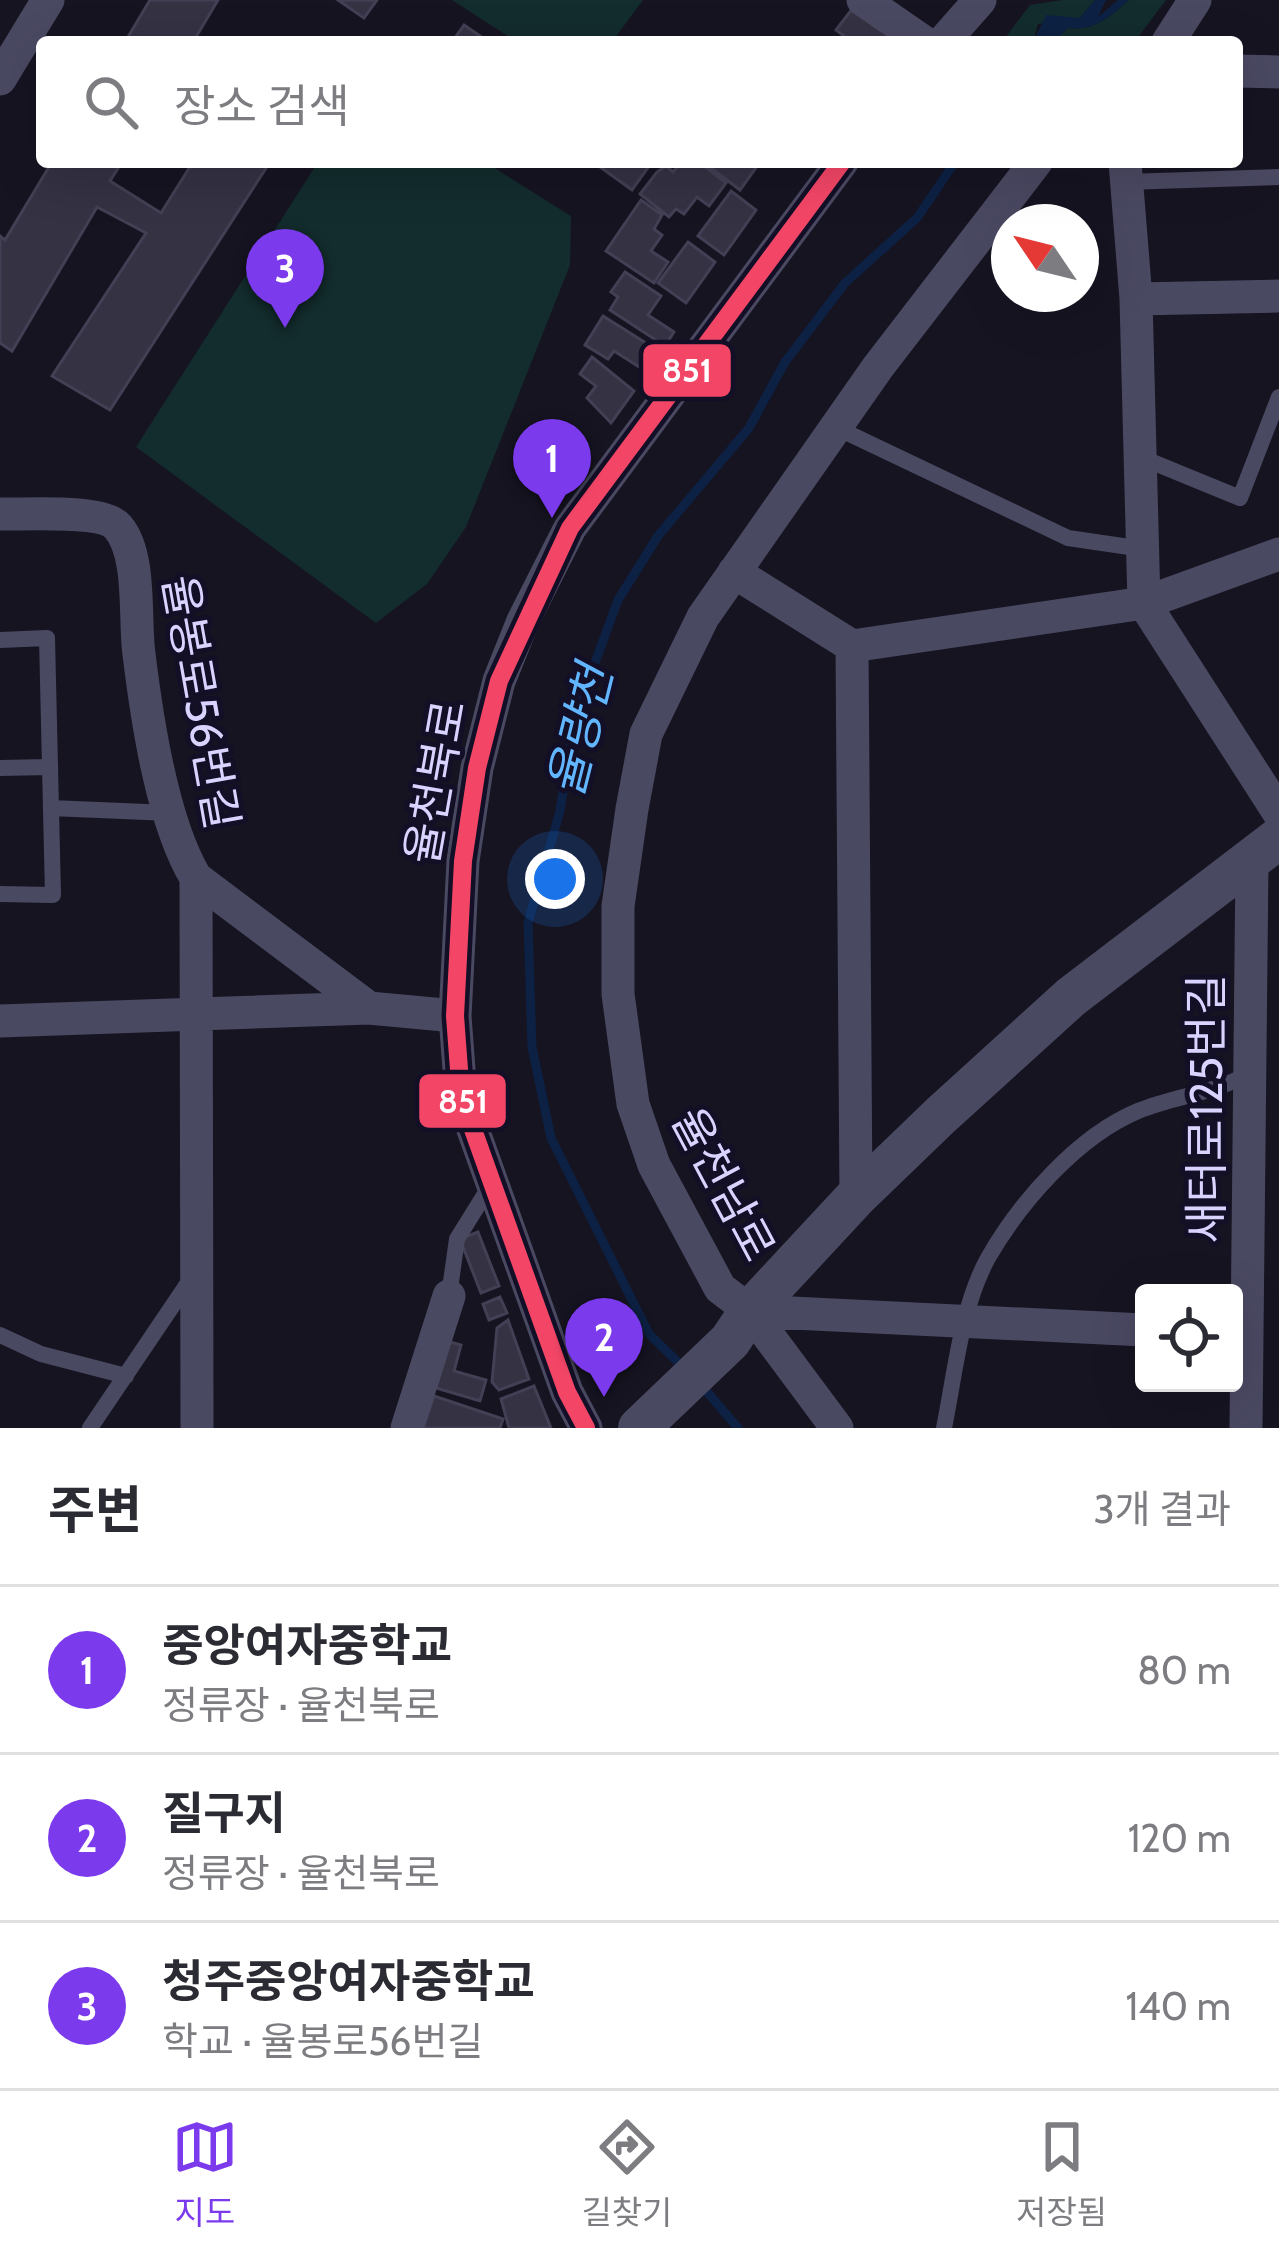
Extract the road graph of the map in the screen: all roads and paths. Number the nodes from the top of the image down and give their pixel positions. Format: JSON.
{"nodes":[{"id":1,"x":48,"y":0,"type":"edge"},
{"id":2,"x":863,"y":0,"type":"edge"},
{"id":3,"x":980,"y":0,"type":"edge"},
{"id":4,"x":1195,"y":0,"type":"edge"},
{"id":5,"x":915,"y":36,"type":"edge"},
{"id":6,"x":948,"y":36,"type":"edge"},
{"id":7,"x":1172,"y":36,"type":"edge"},
{"id":8,"x":1243,"y":71,"type":"edge"},
{"id":9,"x":1279,"y":72,"type":"edge"},
{"id":10,"x":0,"y":79,"type":"edge"},
{"id":11,"x":837,"y":168,"type":"edge"},
{"id":12,"x":1031,"y":168,"type":"edge"},
{"id":13,"x":1125,"y":172,"type":"edge"},
{"id":14,"x":1279,"y":177,"type":"edge"},
{"id":15,"x":1279,"y":296,"type":"edge"},
{"id":16,"x":1136,"y":299,"type":"junction"},
{"id":17,"x":1279,"y":397,"type":"edge"},
{"id":18,"x":834,"y":427,"type":"junction"},
{"id":19,"x":1140,"y":457,"type":"junction"},
{"id":20,"x":0,"y":514,"type":"edge"},
{"id":21,"x":1143,"y":549,"type":"junction"},
{"id":22,"x":1279,"y":554,"type":"edge"},
{"id":23,"x":734,"y":572,"type":"junction"},
{"id":24,"x":1144,"y":603,"type":"junction"},
{"id":25,"x":0,"y":640,"type":"edge"},
{"id":26,"x":852,"y":646,"type":"junction"},
{"id":27,"x":50,"y":767,"type":"junction"},
{"id":28,"x":0,"y":768,"type":"edge"},
{"id":29,"x":51,"y":808,"type":"junction"},
{"id":30,"x":170,"y":813,"type":"junction"},
{"id":31,"x":1279,"y":813,"type":"edge"},
{"id":32,"x":1266,"y":850,"type":"edge"},
{"id":33,"x":196,"y":878,"type":"junction"},
{"id":34,"x":0,"y":894,"type":"edge"},
{"id":35,"x":369,"y":1008,"type":"junction"},
{"id":36,"x":195,"y":1014,"type":"junction"},
{"id":37,"x":455,"y":1016,"type":"junction"},
{"id":38,"x":0,"y":1021,"type":"edge"},
{"id":39,"x":1266,"y":1071,"type":"edge"},
{"id":40,"x":490,"y":1186,"type":"junction"},
{"id":41,"x":856,"y":1197,"type":"junction"},
{"id":42,"x":193,"y":1276,"type":"junction"},
{"id":43,"x":449,"y":1296,"type":"joint"},
{"id":44,"x":966,"y":1322,"type":"junction"},
{"id":45,"x":740,"y":1326,"type":"junction"},
{"id":46,"x":1135,"y":1330,"type":"edge"},
{"id":47,"x":1254,"y":1330,"type":"edge"},
{"id":48,"x":0,"y":1335,"type":"edge"},
{"id":49,"x":126,"y":1376,"type":"junction"},
{"id":50,"x":641,"y":1426,"type":"edge"},
{"id":51,"x":90,"y":1428,"type":"edge"},
{"id":52,"x":196,"y":1428,"type":"edge"},
{"id":53,"x":407,"y":1428,"type":"edge"},
{"id":54,"x":586,"y":1428,"type":"edge"},
{"id":55,"x":837,"y":1428,"type":"edge"},
{"id":56,"x":944,"y":1428,"type":"edge"},
{"id":57,"x":1246,"y":1428,"type":"edge"}],
"edges":[{"from":1,"to":10,"type":"street"},
{"from":2,"to":5,"type":"street"},
{"from":3,"to":6,"type":"street"},
{"from":4,"to":7,"type":"street"},
{"from":8,"to":9,"type":"street"},
{"from":11,"to":37,"type":"street","name":"율천북로"},
{"from":12,"to":18,"type":"street","name":"율천남로"},
{"from":13,"to":14,"type":"lane"},
{"from":13,"to":16,"type":"street"},
{"from":15,"to":16,"type":"street"},
{"from":16,"to":19,"type":"street"},
{"from":17,"to":19,"type":"lane"},
{"from":18,"to":21,"type":"lane"},
{"from":18,"to":23,"type":"street","name":"율천남로"},
{"from":19,"to":21,"type":"street"},
{"from":20,"to":30,"type":"street","name":"율봉로56번길"},
{"from":21,"to":24,"type":"street"},
{"from":22,"to":24,"type":"street"},
{"from":23,"to":26,"type":"street"},
{"from":23,"to":45,"type":"street","name":"율천남로"},
{"from":24,"to":26,"type":"street"},
{"from":24,"to":31,"type":"street"},
{"from":25,"to":27,"type":"lane"},
{"from":26,"to":41,"type":"street"},
{"from":27,"to":28,"type":"lane"},
{"from":27,"to":29,"type":"lane"},
{"from":29,"to":30,"type":"lane"},
{"from":29,"to":34,"type":"lane"},
{"from":30,"to":33,"type":"street","name":"율봉로56번길"},
{"from":32,"to":39,"type":"street","name":"새터로125번길"},
{"from":32,"to":41,"type":"street"},
{"from":33,"to":35,"type":"street"},
{"from":33,"to":36,"type":"street","name":"율봉로56번길"},
{"from":35,"to":36,"type":"street"},
{"from":35,"to":37,"type":"street"},
{"from":36,"to":38,"type":"street"},
{"from":36,"to":42,"type":"street","name":"율봉로56번길"},
{"from":37,"to":40,"type":"street","name":"율천북로"},
{"from":39,"to":44,"type":"lane"},
{"from":39,"to":47,"type":"street","name":"새터로125번길"},
{"from":40,"to":43,"type":"lane"},
{"from":40,"to":54,"type":"street","name":"율천북로"},
{"from":41,"to":45,"type":"street"},
{"from":42,"to":49,"type":"lane"},
{"from":42,"to":52,"type":"street","name":"율봉로56번길"},
{"from":43,"to":53,"type":"street"},
{"from":44,"to":45,"type":"street"},
{"from":44,"to":46,"type":"street"},
{"from":44,"to":56,"type":"lane"},
{"from":45,"to":50,"type":"street"},
{"from":45,"to":55,"type":"street","name":"율천남로"},
{"from":47,"to":57,"type":"street","name":"새터로125번길"},
{"from":48,"to":49,"type":"lane"},
{"from":49,"to":51,"type":"lane"}]}
